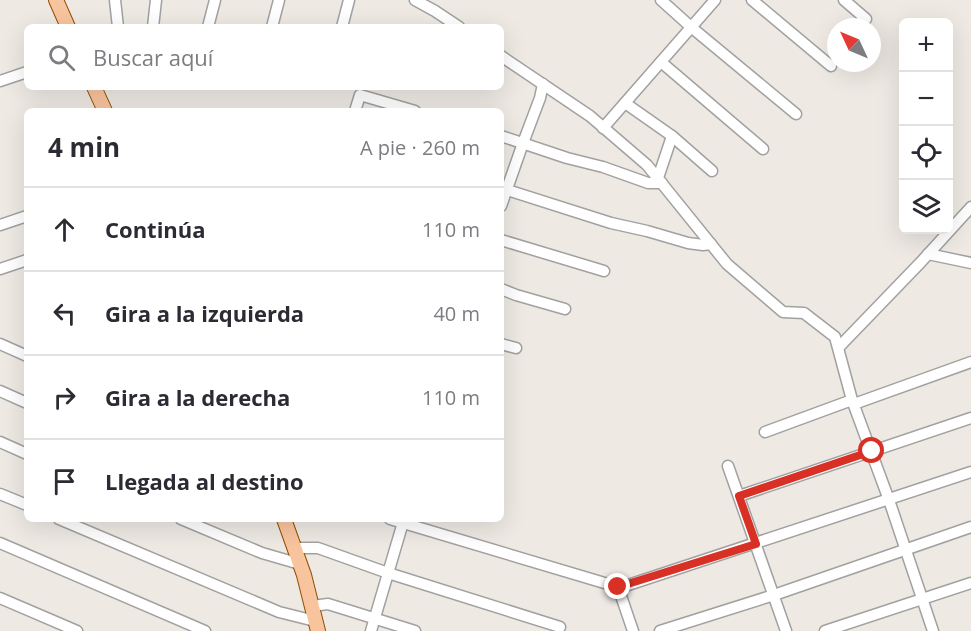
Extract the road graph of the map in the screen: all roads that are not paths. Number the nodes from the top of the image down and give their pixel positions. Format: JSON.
{"nodes":[{"id":1,"x":56,"y":0,"type":"edge"},
{"id":2,"x":115,"y":0,"type":"edge"},
{"id":3,"x":156,"y":0,"type":"edge"},
{"id":4,"x":214,"y":0,"type":"edge"},
{"id":5,"x":279,"y":0,"type":"edge"},
{"id":6,"x":349,"y":0,"type":"edge"},
{"id":7,"x":415,"y":0,"type":"edge"},
{"id":8,"x":661,"y":0,"type":"edge"},
{"id":9,"x":715,"y":0,"type":"edge"},
{"id":10,"x":752,"y":0,"type":"edge"},
{"id":11,"x":844,"y":0,"type":"edge"},
{"id":12,"x":865,"y":18,"type":"edge"},
{"id":13,"x":67,"y":24,"type":"edge"},
{"id":14,"x":118,"y":24,"type":"edge"},
{"id":15,"x":153,"y":24,"type":"edge"},
{"id":16,"x":209,"y":24,"type":"edge"},
{"id":17,"x":273,"y":24,"type":"edge"},
{"id":18,"x":343,"y":24,"type":"edge"},
{"id":19,"x":454,"y":24,"type":"edge"},
{"id":20,"x":691,"y":27,"type":"junction"},
{"id":21,"x":504,"y":58,"type":"edge"},
{"id":22,"x":661,"y":62,"type":"junction"},
{"id":23,"x":827,"y":63,"type":"edge"},
{"id":24,"x":24,"y":73,"type":"edge"},
{"id":25,"x":0,"y":81,"type":"edge"},
{"id":26,"x":543,"y":84,"type":"junction"},
{"id":27,"x":95,"y":90,"type":"edge"},
{"id":28,"x":625,"y":103,"type":"junction"},
{"id":29,"x":104,"y":108,"type":"edge"},
{"id":30,"x":356,"y":108,"type":"edge"},
{"id":31,"x":405,"y":108,"type":"edge"},
{"id":32,"x":796,"y":114,"type":"dead end"},
{"id":33,"x":603,"y":128,"type":"junction"},
{"id":34,"x":672,"y":136,"type":"junction"},
{"id":35,"x":504,"y":137,"type":"edge"},
{"id":36,"x":523,"y":143,"type":"junction"},
{"id":37,"x":763,"y":149,"type":"dead end"},
{"id":38,"x":712,"y":171,"type":"dead end"},
{"id":39,"x":660,"y":180,"type":"junction"},
{"id":40,"x":504,"y":189,"type":"edge"},
{"id":41,"x":971,"y":207,"type":"edge"},
{"id":42,"x":24,"y":217,"type":"edge"},
{"id":43,"x":0,"y":225,"type":"edge"},
{"id":44,"x":504,"y":241,"type":"edge"},
{"id":45,"x":711,"y":244,"type":"junction"},
{"id":46,"x":928,"y":254,"type":"junction"},
{"id":47,"x":24,"y":261,"type":"edge"},
{"id":48,"x":971,"y":263,"type":"edge"},
{"id":49,"x":0,"y":269,"type":"edge"},
{"id":50,"x":604,"y":271,"type":"dead end"},
{"id":51,"x":504,"y":290,"type":"edge"},
{"id":52,"x":565,"y":309,"type":"dead end"},
{"id":53,"x":0,"y":344,"type":"edge"},
{"id":54,"x":504,"y":345,"type":"edge"},
{"id":55,"x":516,"y":348,"type":"dead end"},
{"id":56,"x":839,"y":348,"type":"junction"},
{"id":57,"x":24,"y":355,"type":"edge"},
{"id":58,"x":971,"y":362,"type":"edge"},
{"id":59,"x":0,"y":391,"type":"edge"},
{"id":60,"x":24,"y":402,"type":"edge"},
{"id":61,"x":853,"y":402,"type":"junction"},
{"id":62,"x":971,"y":418,"type":"edge"},
{"id":63,"x":765,"y":432,"type":"dead end"},
{"id":64,"x":0,"y":442,"type":"edge"},
{"id":65,"x":872,"y":451,"type":"junction"},
{"id":66,"x":24,"y":453,"type":"edge"},
{"id":67,"x":728,"y":465,"type":"dead end"},
{"id":68,"x":971,"y":472,"type":"edge"},
{"id":69,"x":0,"y":494,"type":"edge"},
{"id":70,"x":739,"y":496,"type":"junction"},
{"id":71,"x":889,"y":500,"type":"junction"},
{"id":72,"x":24,"y":505,"type":"edge"},
{"id":73,"x":66,"y":522,"type":"edge"},
{"id":74,"x":188,"y":522,"type":"edge"},
{"id":75,"x":285,"y":522,"type":"edge"},
{"id":76,"x":403,"y":522,"type":"edge"},
{"id":77,"x":406,"y":522,"type":"edge"},
{"id":78,"x":971,"y":527,"type":"edge"},
{"id":79,"x":0,"y":543,"type":"edge"},
{"id":80,"x":756,"y":544,"type":"junction"},
{"id":81,"x":294,"y":548,"type":"junction"},
{"id":82,"x":906,"y":548,"type":"junction"},
{"id":83,"x":300,"y":564,"type":"junction"},
{"id":84,"x":388,"y":573,"type":"junction"},
{"id":85,"x":971,"y":583,"type":"edge"},
{"id":86,"x":619,"y":588,"type":"junction"},
{"id":87,"x":774,"y":594,"type":"junction"},
{"id":88,"x":0,"y":598,"type":"edge"},
{"id":89,"x":923,"y":599,"type":"junction"},
{"id":90,"x":312,"y":606,"type":"junction"},
{"id":91,"x":375,"y":619,"type":"junction"},
{"id":92,"x":317,"y":626,"type":"edge"},
{"id":93,"x":560,"y":627,"type":"dead end"},
{"id":94,"x":77,"y":631,"type":"edge"},
{"id":95,"x":205,"y":631,"type":"edge"},
{"id":96,"x":371,"y":631,"type":"edge"},
{"id":97,"x":415,"y":631,"type":"edge"},
{"id":98,"x":633,"y":631,"type":"edge"},
{"id":99,"x":660,"y":631,"type":"edge"},
{"id":100,"x":786,"y":631,"type":"edge"},
{"id":101,"x":825,"y":631,"type":"edge"},
{"id":102,"x":933,"y":631,"type":"edge"}],
"edges":[{"from":1,"to":13,"type":"main road"},
{"from":2,"to":14,"type":"street"},
{"from":3,"to":15,"type":"street"},
{"from":4,"to":16,"type":"street"},
{"from":5,"to":17,"type":"street"},
{"from":6,"to":18,"type":"street"},
{"from":7,"to":19,"type":"street"},
{"from":8,"to":20,"type":"street"},
{"from":9,"to":20,"type":"street"},
{"from":10,"to":23,"type":"street"},
{"from":11,"to":12,"type":"street"},
{"from":20,"to":22,"type":"street"},
{"from":20,"to":32,"type":"street"},
{"from":21,"to":26,"type":"street"},
{"from":22,"to":28,"type":"street"},
{"from":22,"to":37,"type":"street"},
{"from":24,"to":25,"type":"street"},
{"from":26,"to":33,"type":"street"},
{"from":26,"to":36,"type":"street"},
{"from":27,"to":29,"type":"main road"},
{"from":28,"to":33,"type":"street"},
{"from":28,"to":34,"type":"street"},
{"from":30,"to":31,"type":"street"},
{"from":33,"to":39,"type":"street"},
{"from":34,"to":38,"type":"street"},
{"from":34,"to":39,"type":"street"},
{"from":35,"to":36,"type":"street"},
{"from":36,"to":39,"type":"street"},
{"from":36,"to":40,"type":"street"},
{"from":39,"to":45,"type":"street"},
{"from":40,"to":45,"type":"street"},
{"from":41,"to":46,"type":"street"},
{"from":42,"to":43,"type":"street"},
{"from":44,"to":50,"type":"street"},
{"from":45,"to":56,"type":"street"},
{"from":46,"to":48,"type":"street"},
{"from":46,"to":56,"type":"street"},
{"from":47,"to":49,"type":"street"},
{"from":51,"to":52,"type":"street"},
{"from":53,"to":57,"type":"street"},
{"from":54,"to":55,"type":"street"},
{"from":56,"to":61,"type":"street"},
{"from":58,"to":61,"type":"street"},
{"from":59,"to":60,"type":"street"},
{"from":61,"to":63,"type":"street"},
{"from":61,"to":65,"type":"street"},
{"from":62,"to":65,"type":"street"},
{"from":64,"to":66,"type":"street"},
{"from":65,"to":70,"type":"street"},
{"from":65,"to":71,"type":"street"},
{"from":67,"to":70,"type":"street"},
{"from":68,"to":71,"type":"street"},
{"from":69,"to":72,"type":"street"},
{"from":70,"to":80,"type":"street"},
{"from":71,"to":80,"type":"street"},
{"from":71,"to":82,"type":"street"},
{"from":73,"to":92,"type":"street"},
{"from":74,"to":83,"type":"street"},
{"from":75,"to":81,"type":"main road"},
{"from":76,"to":84,"type":"street"},
{"from":77,"to":86,"type":"street"},
{"from":78,"to":82,"type":"street"},
{"from":79,"to":95,"type":"street"},
{"from":80,"to":86,"type":"street"},
{"from":80,"to":87,"type":"street"},
{"from":81,"to":83,"type":"main road"},
{"from":81,"to":84,"type":"street"},
{"from":82,"to":87,"type":"street"},
{"from":82,"to":89,"type":"street"},
{"from":83,"to":90,"type":"main road"},
{"from":84,"to":91,"type":"street"},
{"from":84,"to":93,"type":"street"},
{"from":85,"to":89,"type":"street"},
{"from":86,"to":98,"type":"street"},
{"from":87,"to":99,"type":"street"},
{"from":87,"to":100,"type":"street"},
{"from":88,"to":94,"type":"street"},
{"from":89,"to":101,"type":"street"},
{"from":89,"to":102,"type":"street"},
{"from":90,"to":91,"type":"street"},
{"from":90,"to":92,"type":"main road"},
{"from":91,"to":96,"type":"street"},
{"from":91,"to":97,"type":"street"}]}
